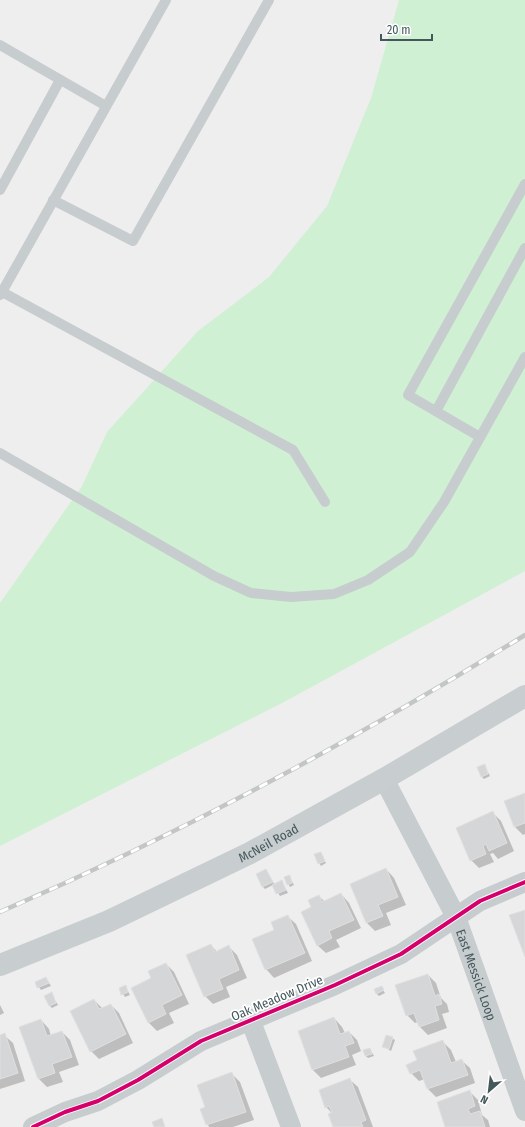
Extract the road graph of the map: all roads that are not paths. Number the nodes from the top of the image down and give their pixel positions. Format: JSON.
{"nodes":[{"id":1,"x":166,"y":0,"type":"edge"},
{"id":2,"x":268,"y":0,"type":"edge"},
{"id":3,"x":0,"y":45,"type":"edge"},
{"id":4,"x":60,"y":80,"type":"junction"},
{"id":5,"x":106,"y":106,"type":"junction"},
{"id":6,"x":525,"y":184,"type":"edge"},
{"id":7,"x":0,"y":190,"type":"edge"},
{"id":8,"x":53,"y":200,"type":"junction"},
{"id":9,"x":525,"y":248,"type":"edge"},
{"id":10,"x":1,"y":293,"type":"edge"},
{"id":11,"x":525,"y":357,"type":"edge"},
{"id":12,"x":436,"y":411,"type":"junction"},
{"id":13,"x":480,"y":437,"type":"junction"},
{"id":14,"x":0,"y":453,"type":"edge"},
{"id":15,"x":325,"y":502,"type":"dead end"},
{"id":16,"x":525,"y":696,"type":"edge"},
{"id":17,"x":384,"y":779,"type":"junction"},
{"id":18,"x":525,"y":882,"type":"edge"},
{"id":19,"x":456,"y":917,"type":"junction"},
{"id":20,"x":0,"y":965,"type":"edge"},
{"id":21,"x":250,"y":1019,"type":"junction"},
{"id":22,"x":525,"y":1111,"type":"edge"},
{"id":23,"x":38,"y":1126,"type":"edge"},
{"id":24,"x":291,"y":1127,"type":"edge"}],
"edges":[{"from":1,"to":5,"type":"lane"},
{"from":2,"to":8,"type":"lane"},
{"from":3,"to":4,"type":"lane"},
{"from":4,"to":5,"type":"lane"},
{"from":4,"to":7,"type":"lane"},
{"from":5,"to":8,"type":"lane"},
{"from":6,"to":12,"type":"lane"},
{"from":8,"to":10,"type":"lane"},
{"from":9,"to":12,"type":"lane"},
{"from":10,"to":15,"type":"lane"},
{"from":11,"to":13,"type":"lane"},
{"from":12,"to":13,"type":"lane"},
{"from":13,"to":14,"type":"lane"},
{"from":16,"to":17,"type":"main road","name":"McNeil Road"},
{"from":17,"to":19,"type":"street","name":"East Messick Loop"},
{"from":17,"to":20,"type":"main road","name":"McNeil Road"},
{"from":18,"to":19,"type":"street","name":"Oak Meadow Drive"},
{"from":19,"to":21,"type":"street","name":"Oak Meadow Drive"},
{"from":19,"to":22,"type":"street","name":"East Messick Loop"},
{"from":21,"to":23,"type":"street","name":"Oak Meadow Drive"},
{"from":21,"to":24,"type":"street"}]}
